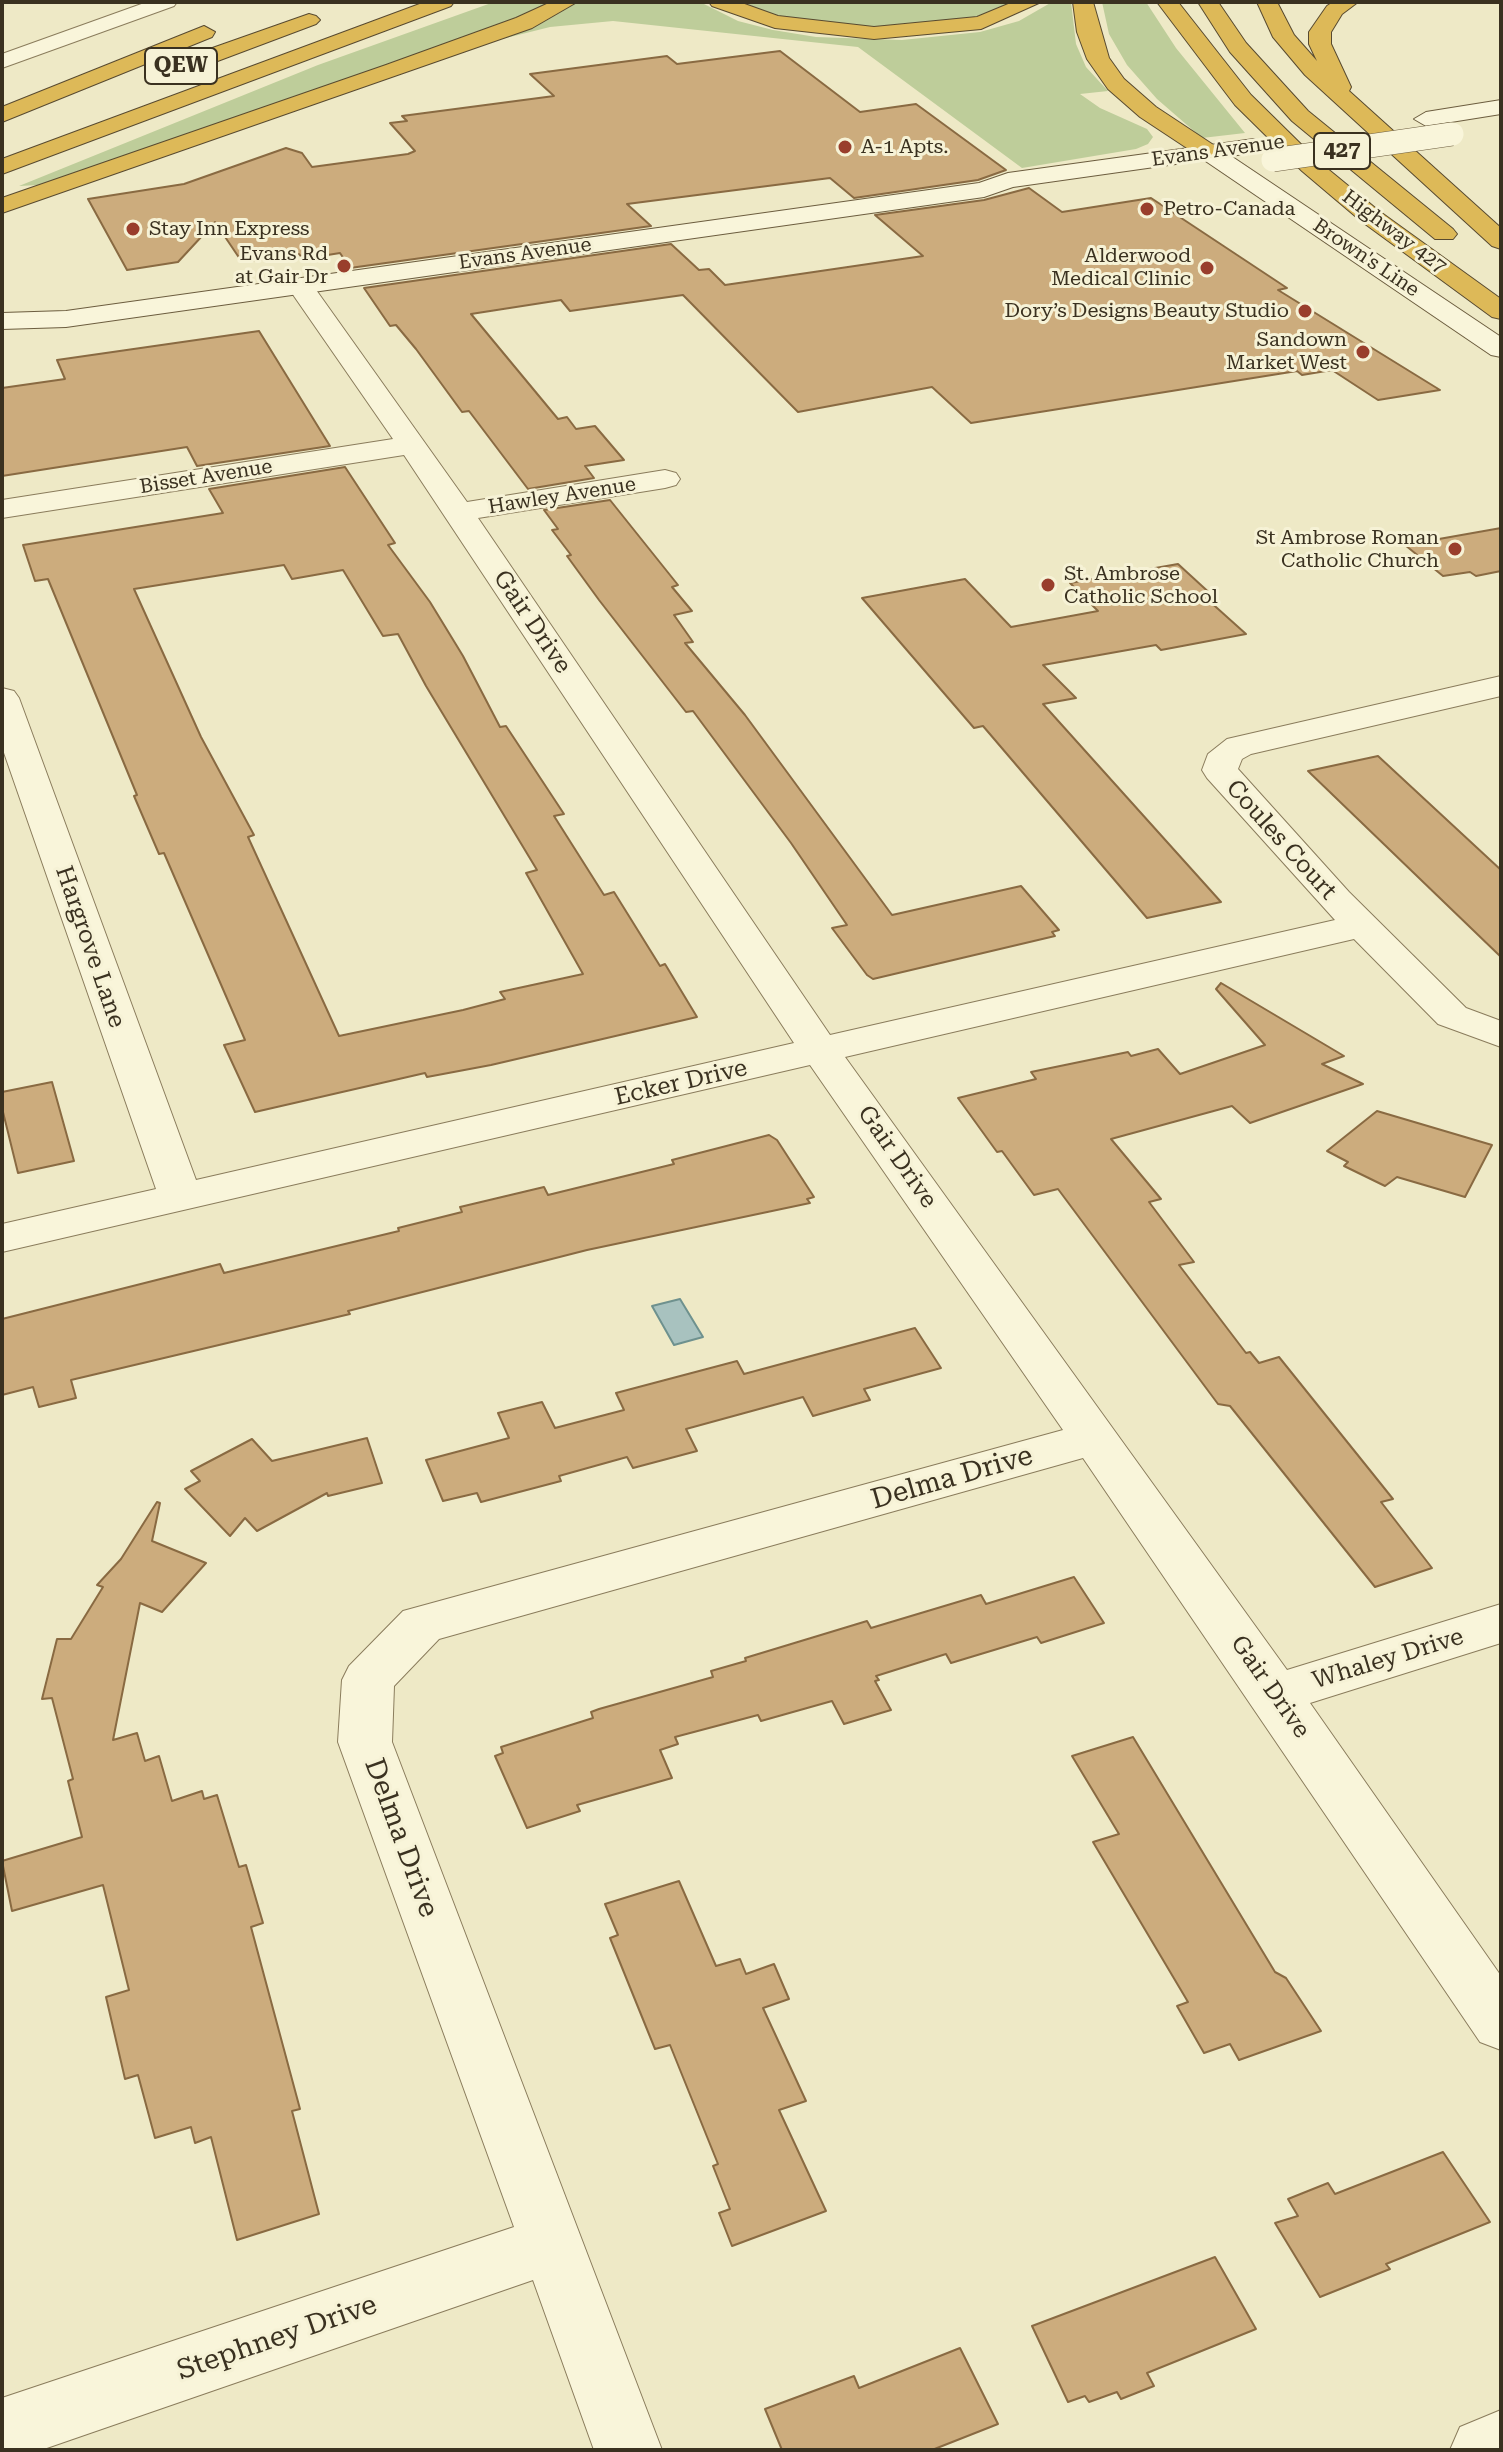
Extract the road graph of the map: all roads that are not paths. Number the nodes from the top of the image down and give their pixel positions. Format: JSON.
{"nodes":[{"id":1,"x":167,"y":2,"type":"edge"},
{"id":2,"x":444,"y":2,"type":"edge"},
{"id":3,"x":567,"y":2,"type":"edge"},
{"id":4,"x":719,"y":2,"type":"edge"},
{"id":5,"x":1031,"y":2,"type":"edge"},
{"id":6,"x":1083,"y":2,"type":"edge"},
{"id":7,"x":1167,"y":2,"type":"edge"},
{"id":8,"x":1208,"y":2,"type":"edge"},
{"id":9,"x":1267,"y":2,"type":"edge"},
{"id":10,"x":1348,"y":2,"type":"edge"},
{"id":11,"x":333,"y":12,"type":"dead end"},
{"id":12,"x":230,"y":21,"type":"dead end"},
{"id":13,"x":2,"y":61,"type":"edge"},
{"id":14,"x":1349,"y":103,"type":"junction"},
{"id":15,"x":1501,"y":107,"type":"edge"},
{"id":16,"x":2,"y":115,"type":"edge"},
{"id":17,"x":1501,"y":126,"type":"edge"},
{"id":18,"x":2,"y":134,"type":"edge"},
{"id":19,"x":1264,"y":153,"type":"junction"},
{"id":20,"x":1220,"y":160,"type":"junction"},
{"id":21,"x":2,"y":167,"type":"edge"},
{"id":22,"x":2,"y":206,"type":"edge"},
{"id":23,"x":1501,"y":241,"type":"edge"},
{"id":24,"x":1464,"y":249,"type":"dead end"},
{"id":25,"x":300,"y":286,"type":"junction"},
{"id":26,"x":1501,"y":311,"type":"edge"},
{"id":27,"x":66,"y":319,"type":"junction"},
{"id":28,"x":2,"y":321,"type":"edge"},
{"id":29,"x":2,"y":338,"type":"edge"},
{"id":30,"x":1501,"y":349,"type":"edge"},
{"id":31,"x":410,"y":445,"type":"junction"},
{"id":32,"x":665,"y":479,"type":"dead end"},
{"id":33,"x":2,"y":509,"type":"edge"},
{"id":34,"x":459,"y":512,"type":"junction"},
{"id":35,"x":1501,"y":686,"type":"edge"},
{"id":36,"x":2,"y":698,"type":"edge"},
{"id":37,"x":1361,"y":926,"type":"junction"},
{"id":38,"x":1501,"y":1035,"type":"edge"},
{"id":39,"x":822,"y":1051,"type":"junction"},
{"id":40,"x":180,"y":1196,"type":"junction"},
{"id":41,"x":2,"y":1238,"type":"edge"},
{"id":42,"x":1095,"y":1438,"type":"junction"},
{"id":43,"x":1501,"y":1623,"type":"edge"},
{"id":44,"x":1275,"y":1694,"type":"junction"},
{"id":45,"x":1501,"y":2024,"type":"edge"},
{"id":46,"x":552,"y":2244,"type":"junction"},
{"id":47,"x":2,"y":2431,"type":"edge"},
{"id":48,"x":1501,"y":2443,"type":"edge"},
{"id":49,"x":628,"y":2450,"type":"edge"},
{"id":50,"x":1484,"y":2450,"type":"edge"}],
"edges":[{"from":1,"to":13,"type":"street"},
{"from":2,"to":21,"type":"highway"},
{"from":3,"to":22,"type":"highway"},
{"from":4,"to":5,"type":"highway"},
{"from":6,"to":20,"type":"highway"},
{"from":7,"to":26,"type":"highway","name":"Highway 427","number":"427"},
{"from":8,"to":24,"type":"highway","name":"Highway 427","number":"427"},
{"from":9,"to":14,"type":"highway"},
{"from":10,"to":14,"type":"highway"},
{"from":11,"to":18,"type":"highway","number":"QEW"},
{"from":12,"to":16,"type":"highway"},
{"from":14,"to":23,"type":"highway"},
{"from":15,"to":19,"type":"street","name":"Evans Avenue"},
{"from":17,"to":19,"type":"street","name":"Evans Avenue","bridge":true},
{"from":19,"to":20,"type":"street","name":"Evans Avenue"},
{"from":20,"to":25,"type":"street","name":"Evans Avenue"},
{"from":20,"to":30,"type":"street","name":"Brown's Line"},
{"from":25,"to":27,"type":"street","name":"Evans Avenue"},
{"from":25,"to":31,"type":"street","name":"Gair Drive"},
{"from":27,"to":28,"type":"street","name":"Evans Avenue"},
{"from":27,"to":29,"type":"street","name":"Evans Avenue"},
{"from":31,"to":33,"type":"street","name":"Bisset Avenue"},
{"from":31,"to":34,"type":"street","name":"Gair Drive"},
{"from":32,"to":34,"type":"street","name":"Hawley Avenue"},
{"from":34,"to":39,"type":"street","name":"Gair Drive"},
{"from":35,"to":37,"type":"street","name":"Coules Court"},
{"from":36,"to":40,"type":"street","name":"Hargrove Lane"},
{"from":37,"to":38,"type":"street","name":"Coules Court"},
{"from":37,"to":39,"type":"street","name":"Ecker Drive"},
{"from":39,"to":40,"type":"street","name":"Ecker Drive"},
{"from":39,"to":42,"type":"street","name":"Gair Drive"},
{"from":40,"to":41,"type":"street","name":"Ecker Drive"},
{"from":42,"to":44,"type":"street","name":"Gair Drive"},
{"from":42,"to":46,"type":"street","name":"Delma Drive"},
{"from":43,"to":44,"type":"street","name":"Whaley Drive"},
{"from":44,"to":45,"type":"street","name":"Gair Drive"},
{"from":46,"to":47,"type":"street","name":"Stephney Drive"},
{"from":46,"to":49,"type":"street","name":"Delma Drive"},
{"from":48,"to":50,"type":"street"}]}
